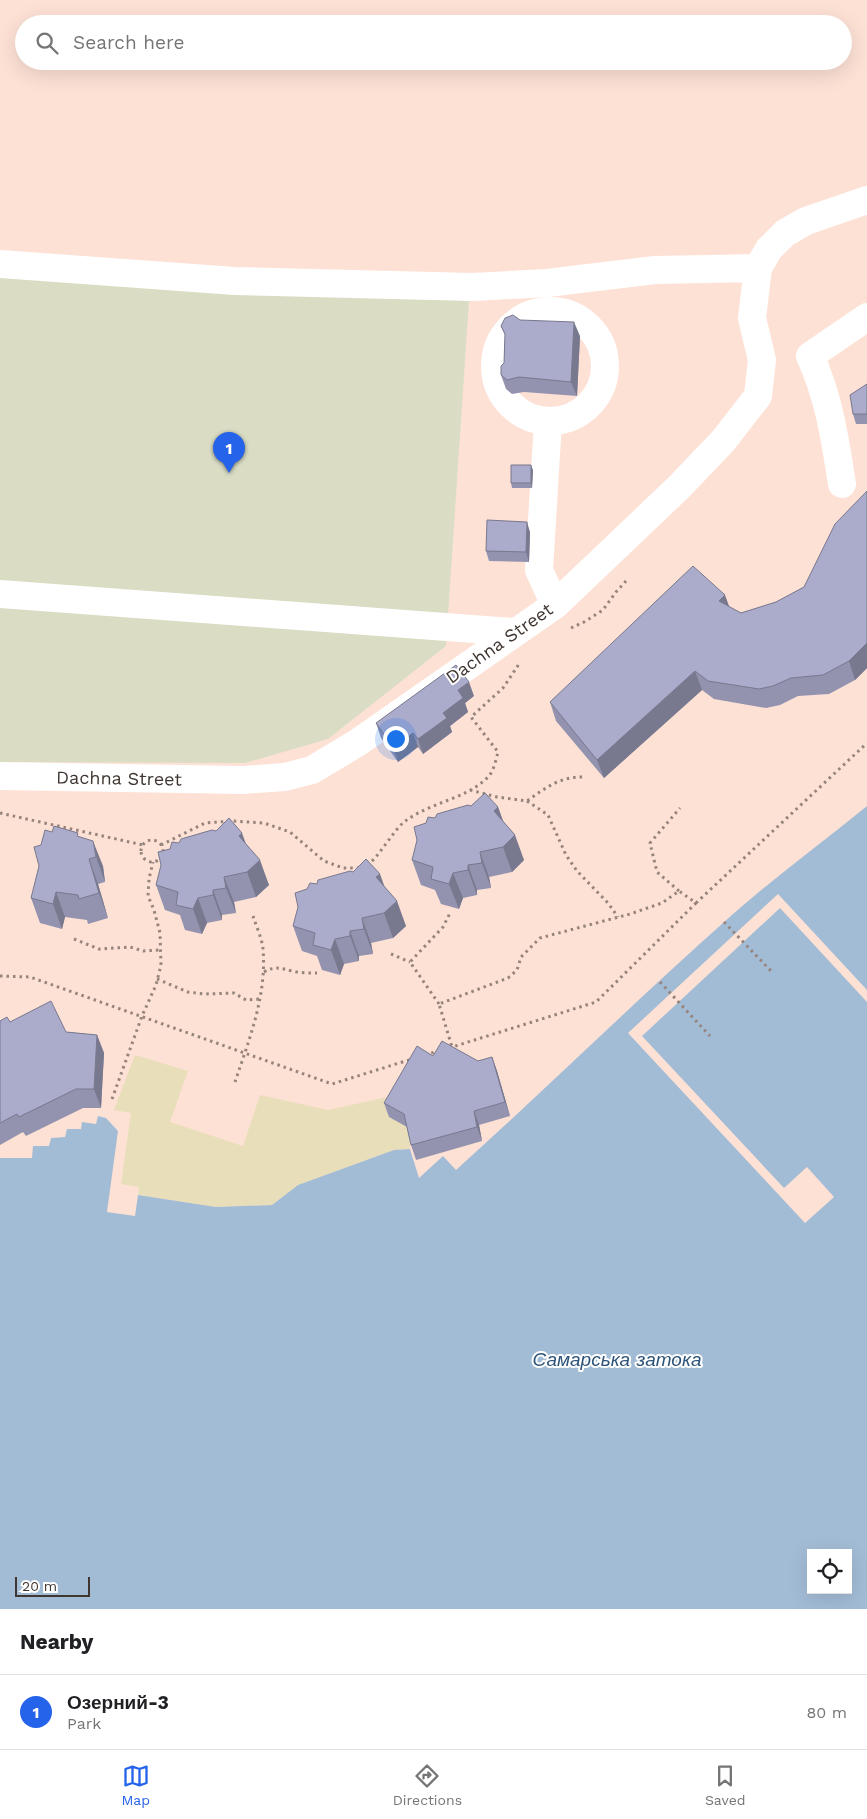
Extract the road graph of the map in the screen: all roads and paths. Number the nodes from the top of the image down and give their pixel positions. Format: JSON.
{"nodes":[{"id":1,"x":867,"y":200,"type":"edge"},
{"id":2,"x":0,"y":264,"type":"edge"},
{"id":3,"x":758,"y":268,"type":"junction"},
{"id":4,"x":867,"y":317,"type":"edge"},
{"id":5,"x":867,"y":340,"type":"edge"},
{"id":6,"x":814,"y":364,"type":"junction"},
{"id":7,"x":548,"y":422,"type":"junction"},
{"id":8,"x":842,"y":484,"type":"dead end"},
{"id":9,"x":626,"y":582,"type":"dead end"},
{"id":10,"x":0,"y":594,"type":"edge"},
{"id":11,"x":555,"y":605,"type":"junction"},
{"id":12,"x":569,"y":628,"type":"dead end"},
{"id":13,"x":514,"y":632,"type":"junction"},
{"id":14,"x":519,"y":662,"type":"dead end"},
{"id":15,"x":867,"y":744,"type":"edge"},
{"id":16,"x":0,"y":776,"type":"edge"},
{"id":17,"x":584,"y":777,"type":"dead end"},
{"id":18,"x":470,"y":790,"type":"junction"},
{"id":19,"x":527,"y":801,"type":"junction"},
{"id":20,"x":680,"y":808,"type":"dead end"},
{"id":21,"x":0,"y":814,"type":"edge"},
{"id":22,"x":161,"y":844,"type":"junction"},
{"id":23,"x":143,"y":845,"type":"junction"},
{"id":24,"x":153,"y":862,"type":"junction"},
{"id":25,"x":679,"y":891,"type":"junction"},
{"id":26,"x":696,"y":903,"type":"junction"},
{"id":27,"x":450,"y":913,"type":"edge"},
{"id":28,"x":253,"y":916,"type":"dead end"},
{"id":29,"x":618,"y":917,"type":"junction"},
{"id":30,"x":724,"y":922,"type":"dead end"},
{"id":31,"x":74,"y":939,"type":"dead end"},
{"id":32,"x":160,"y":950,"type":"junction"},
{"id":33,"x":391,"y":954,"type":"dead end"},
{"id":34,"x":410,"y":962,"type":"junction"},
{"id":35,"x":263,"y":973,"type":"junction"},
{"id":36,"x":317,"y":973,"type":"edge"},
{"id":37,"x":773,"y":973,"type":"dead end"},
{"id":38,"x":0,"y":976,"type":"edge"},
{"id":39,"x":157,"y":979,"type":"junction"},
{"id":40,"x":660,"y":982,"type":"dead end"},
{"id":41,"x":259,"y":999,"type":"junction"},
{"id":42,"x":439,"y":1004,"type":"junction"},
{"id":43,"x":142,"y":1016,"type":"junction"},
{"id":44,"x":710,"y":1036,"type":"dead end"},
{"id":45,"x":452,"y":1047,"type":"junction"},
{"id":46,"x":244,"y":1053,"type":"junction"},
{"id":47,"x":425,"y":1055,"type":"edge"},
{"id":48,"x":415,"y":1058,"type":"edge"},
{"id":49,"x":235,"y":1082,"type":"dead end"},
{"id":50,"x":112,"y":1099,"type":"dead end"}],
"edges":[{"from":1,"to":3,"type":"street"},
{"from":2,"to":3,"type":"street"},
{"from":3,"to":11,"type":"street","name":"Dachna Street"},
{"from":4,"to":6,"type":"street"},
{"from":5,"to":6,"type":"street"},
{"from":6,"to":8,"type":"street"},
{"from":7,"to":7,"type":"street"},
{"from":7,"to":11,"type":"street"},
{"from":9,"to":12,"type":"path"},
{"from":10,"to":13,"type":"street"},
{"from":11,"to":13,"type":"street","name":"Dachna Street"},
{"from":13,"to":16,"type":"street","name":"Dachna Street"},
{"from":14,"to":18,"type":"path"},
{"from":15,"to":26,"type":"path"},
{"from":17,"to":19,"type":"path"},
{"from":18,"to":19,"type":"path"},
{"from":18,"to":22,"type":"path"},
{"from":19,"to":29,"type":"path"},
{"from":20,"to":25,"type":"path"},
{"from":21,"to":23,"type":"path"},
{"from":22,"to":23,"type":"path"},
{"from":22,"to":24,"type":"path"},
{"from":23,"to":24,"type":"path"},
{"from":24,"to":32,"type":"path"},
{"from":25,"to":26,"type":"path"},
{"from":25,"to":29,"type":"path"},
{"from":26,"to":45,"type":"path"},
{"from":27,"to":34,"type":"path"},
{"from":28,"to":35,"type":"path"},
{"from":29,"to":42,"type":"path"},
{"from":30,"to":37,"type":"path"},
{"from":31,"to":32,"type":"path"},
{"from":32,"to":39,"type":"path"},
{"from":33,"to":34,"type":"path"},
{"from":34,"to":42,"type":"path"},
{"from":35,"to":36,"type":"path"},
{"from":35,"to":41,"type":"path"},
{"from":38,"to":43,"type":"path"},
{"from":39,"to":41,"type":"path"},
{"from":39,"to":43,"type":"path"},
{"from":40,"to":44,"type":"path"},
{"from":41,"to":46,"type":"path"},
{"from":42,"to":45,"type":"path"},
{"from":43,"to":46,"type":"path"},
{"from":43,"to":50,"type":"path"},
{"from":45,"to":47,"type":"path"},
{"from":46,"to":48,"type":"path"},
{"from":46,"to":49,"type":"path"}]}
